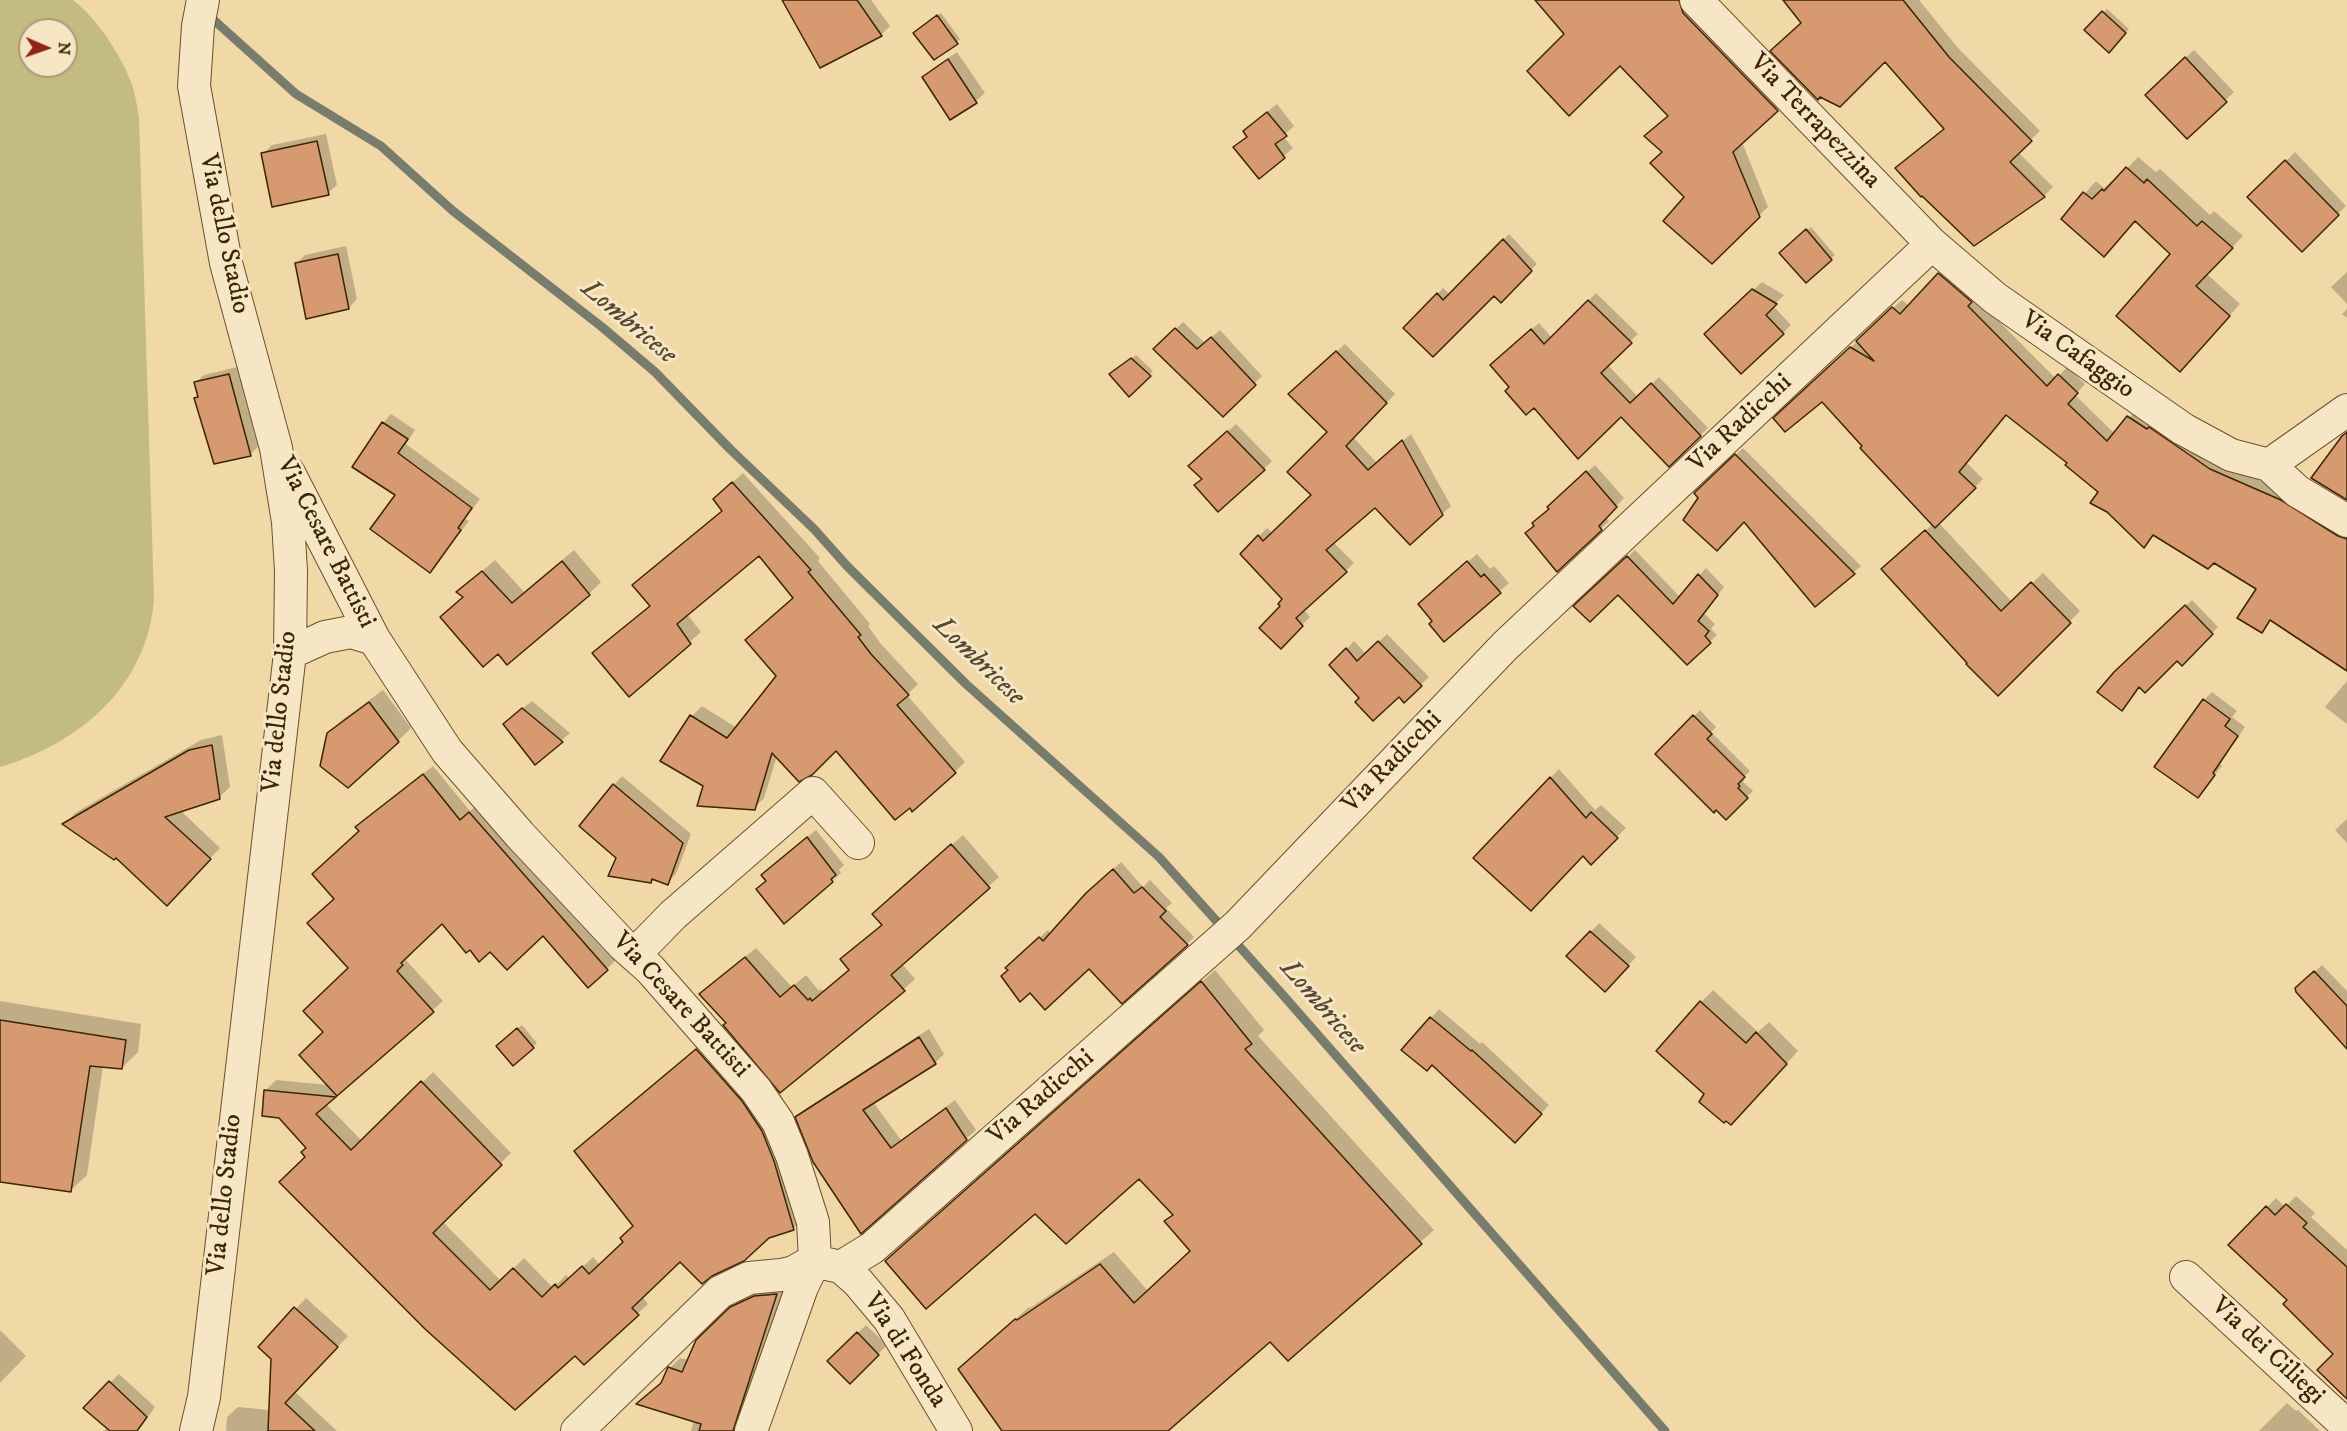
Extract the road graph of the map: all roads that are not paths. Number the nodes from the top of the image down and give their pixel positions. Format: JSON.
{"nodes":[{"id":1,"x":1696,"y":0,"type":"edge"},
{"id":2,"x":200,"y":13,"type":"edge"},
{"id":3,"x":1932,"y":244,"type":"junction"},
{"id":4,"x":2347,"y":410,"type":"edge"},
{"id":5,"x":276,"y":448,"type":"junction"},
{"id":6,"x":2269,"y":465,"type":"junction"},
{"id":7,"x":2347,"y":521,"type":"edge"},
{"id":8,"x":374,"y":639,"type":"junction"},
{"id":9,"x":290,"y":653,"type":"junction"},
{"id":10,"x":858,"y":843,"type":"dead end"},
{"id":11,"x":634,"y":955,"type":"junction"},
{"id":12,"x":828,"y":1264,"type":"junction"},
{"id":13,"x":2186,"y":1277,"type":"dead end"},
{"id":14,"x":2347,"y":1426,"type":"edge"},
{"id":15,"x":196,"y":1431,"type":"edge"},
{"id":16,"x":578,"y":1431,"type":"edge"},
{"id":17,"x":750,"y":1431,"type":"edge"},
{"id":18,"x":956,"y":1431,"type":"edge"}],
"edges":[{"from":1,"to":3,"type":"street","name":"Via Terrapezzina"},
{"from":2,"to":5,"type":"street","name":"Via dello Stadio"},
{"from":3,"to":6,"type":"street","name":"Via Cafaggio"},
{"from":3,"to":12,"type":"street","name":"Via Radicchi"},
{"from":4,"to":6,"type":"street"},
{"from":5,"to":8,"type":"street","name":"Via Cesare Battisti"},
{"from":5,"to":9,"type":"street","name":"Via dello Stadio"},
{"from":6,"to":7,"type":"street"},
{"from":8,"to":9,"type":"street","name":"Via Cesare Battisti"},
{"from":8,"to":11,"type":"street","name":"Via Cesare Battisti"},
{"from":9,"to":15,"type":"street","name":"Via dello Stadio"},
{"from":10,"to":11,"type":"street"},
{"from":11,"to":12,"type":"street","name":"Via Cesare Battisti"},
{"from":12,"to":16,"type":"street","name":"Via Radicchi"},
{"from":12,"to":17,"type":"street","name":"Via Cesare Battisti"},
{"from":12,"to":18,"type":"street","name":"Via di Fonda"},
{"from":13,"to":14,"type":"street","name":"Via dei Ciliegi"}]}
